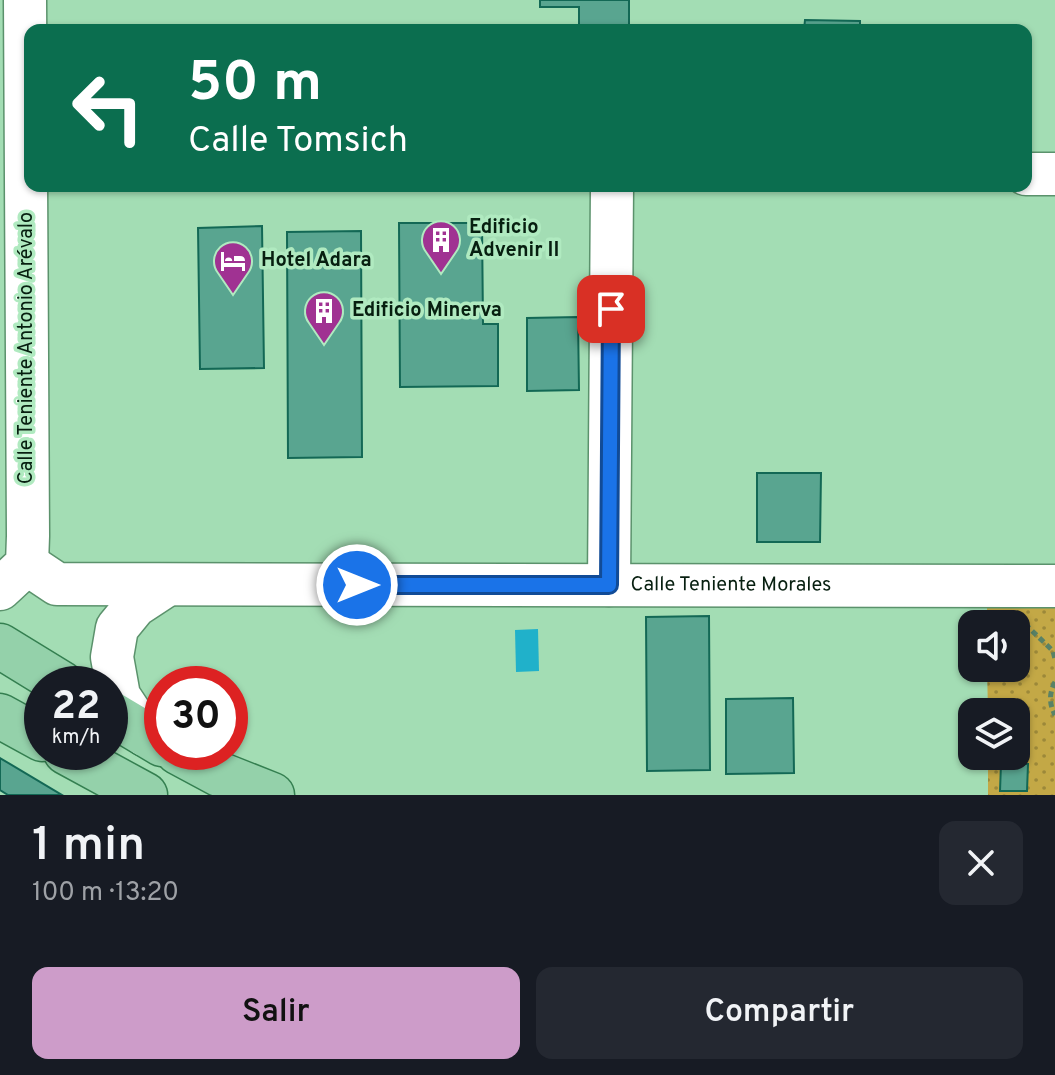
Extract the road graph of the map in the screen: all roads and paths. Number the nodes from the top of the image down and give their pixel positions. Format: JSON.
{"nodes":[{"id":1,"x":25,"y":0,"type":"edge"},
{"id":2,"x":24,"y":24,"type":"edge"},
{"id":3,"x":24,"y":30,"type":"edge"},
{"id":4,"x":1032,"y":174,"type":"edge"},
{"id":5,"x":1055,"y":174,"type":"edge"},
{"id":6,"x":19,"y":182,"type":"edge"},
{"id":7,"x":612,"y":192,"type":"edge"},
{"id":8,"x":14,"y":576,"type":"edge"},
{"id":9,"x":167,"y":585,"type":"junction"},
{"id":10,"x":609,"y":585,"type":"junction"},
{"id":11,"x":1055,"y":586,"type":"edge"},
{"id":12,"x":1030,"y":629,"type":"edge"},
{"id":13,"x":0,"y":646,"type":"edge"},
{"id":14,"x":1055,"y":659,"type":"edge"},
{"id":15,"x":33,"y":666,"type":"edge"},
{"id":16,"x":1055,"y":682,"type":"edge"},
{"id":17,"x":1055,"y":715,"type":"edge"},
{"id":18,"x":0,"y":716,"type":"edge"},
{"id":19,"x":24,"y":729,"type":"edge"},
{"id":20,"x":144,"y":729,"type":"edge"},
{"id":21,"x":99,"y":770,"type":"edge"},
{"id":22,"x":212,"y":770,"type":"edge"},
{"id":23,"x":145,"y":795,"type":"edge"},
{"id":24,"x":272,"y":795,"type":"edge"}],
"edges":[{"from":1,"to":2,"type":"street","name":"Calle Teniente Antonio Arévalo"},
{"from":3,"to":6,"type":"street","name":"Calle Teniente Antonio Arévalo"},
{"from":4,"to":5,"type":"street"},
{"from":6,"to":8,"type":"street","name":"Calle Teniente Antonio Arévalo"},
{"from":7,"to":10,"type":"street"},
{"from":8,"to":9,"type":"street","name":"Calle Teniente Morales"},
{"from":9,"to":10,"type":"street","name":"Calle Teniente Morales"},
{"from":9,"to":20,"type":"street"},
{"from":10,"to":11,"type":"street","name":"Calle Teniente Morales"},
{"from":12,"to":14,"type":"path"},
{"from":13,"to":15,"type":"main road"},
{"from":16,"to":17,"type":"path"},
{"from":18,"to":19,"type":"main road"},
{"from":21,"to":23,"type":"main road"},
{"from":22,"to":24,"type":"main road"}]}
